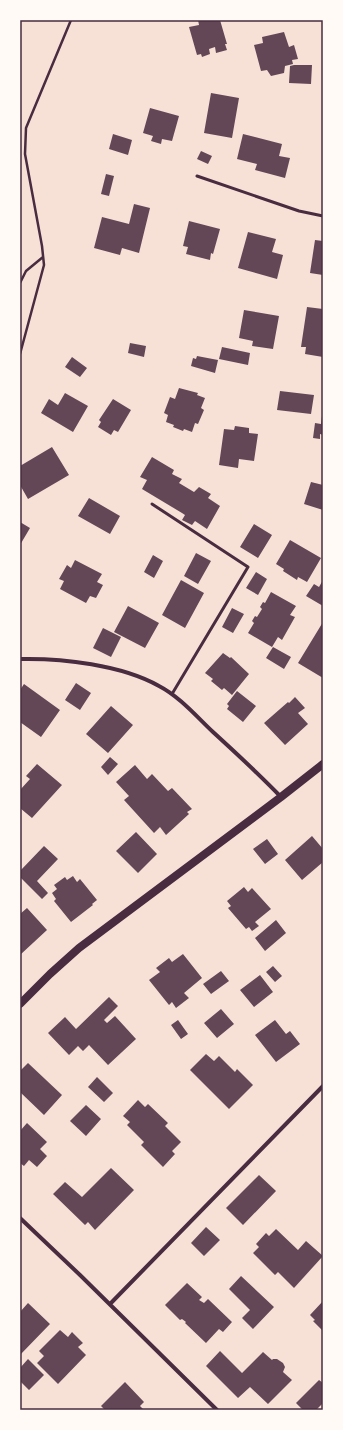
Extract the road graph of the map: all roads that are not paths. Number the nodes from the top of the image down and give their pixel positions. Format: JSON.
{"nodes":[{"id":1,"x":197,"y":176,"type":"dead end"},
{"id":2,"x":323,"y":216,"type":"edge"},
{"id":3,"x":152,"y":504,"type":"dead end"},
{"id":4,"x":20,"y":659,"type":"edge"},
{"id":5,"x":172,"y":694,"type":"junction"},
{"id":6,"x":323,"y":764,"type":"edge"},
{"id":7,"x":281,"y":797,"type":"junction"},
{"id":8,"x":20,"y":1004,"type":"edge"},
{"id":9,"x":323,"y":1086,"type":"edge"},
{"id":10,"x":20,"y":1218,"type":"edge"},
{"id":11,"x":110,"y":1304,"type":"junction"},
{"id":12,"x":217,"y":1410,"type":"edge"}],
"edges":[{"from":1,"to":2,"type":"lane"},
{"from":3,"to":5,"type":"lane"},
{"from":4,"to":5,"type":"street"},
{"from":5,"to":7,"type":"street"},
{"from":6,"to":7,"type":"main road"},
{"from":7,"to":8,"type":"main road"},
{"from":9,"to":11,"type":"street"},
{"from":10,"to":11,"type":"street"},
{"from":11,"to":12,"type":"street"}]}
